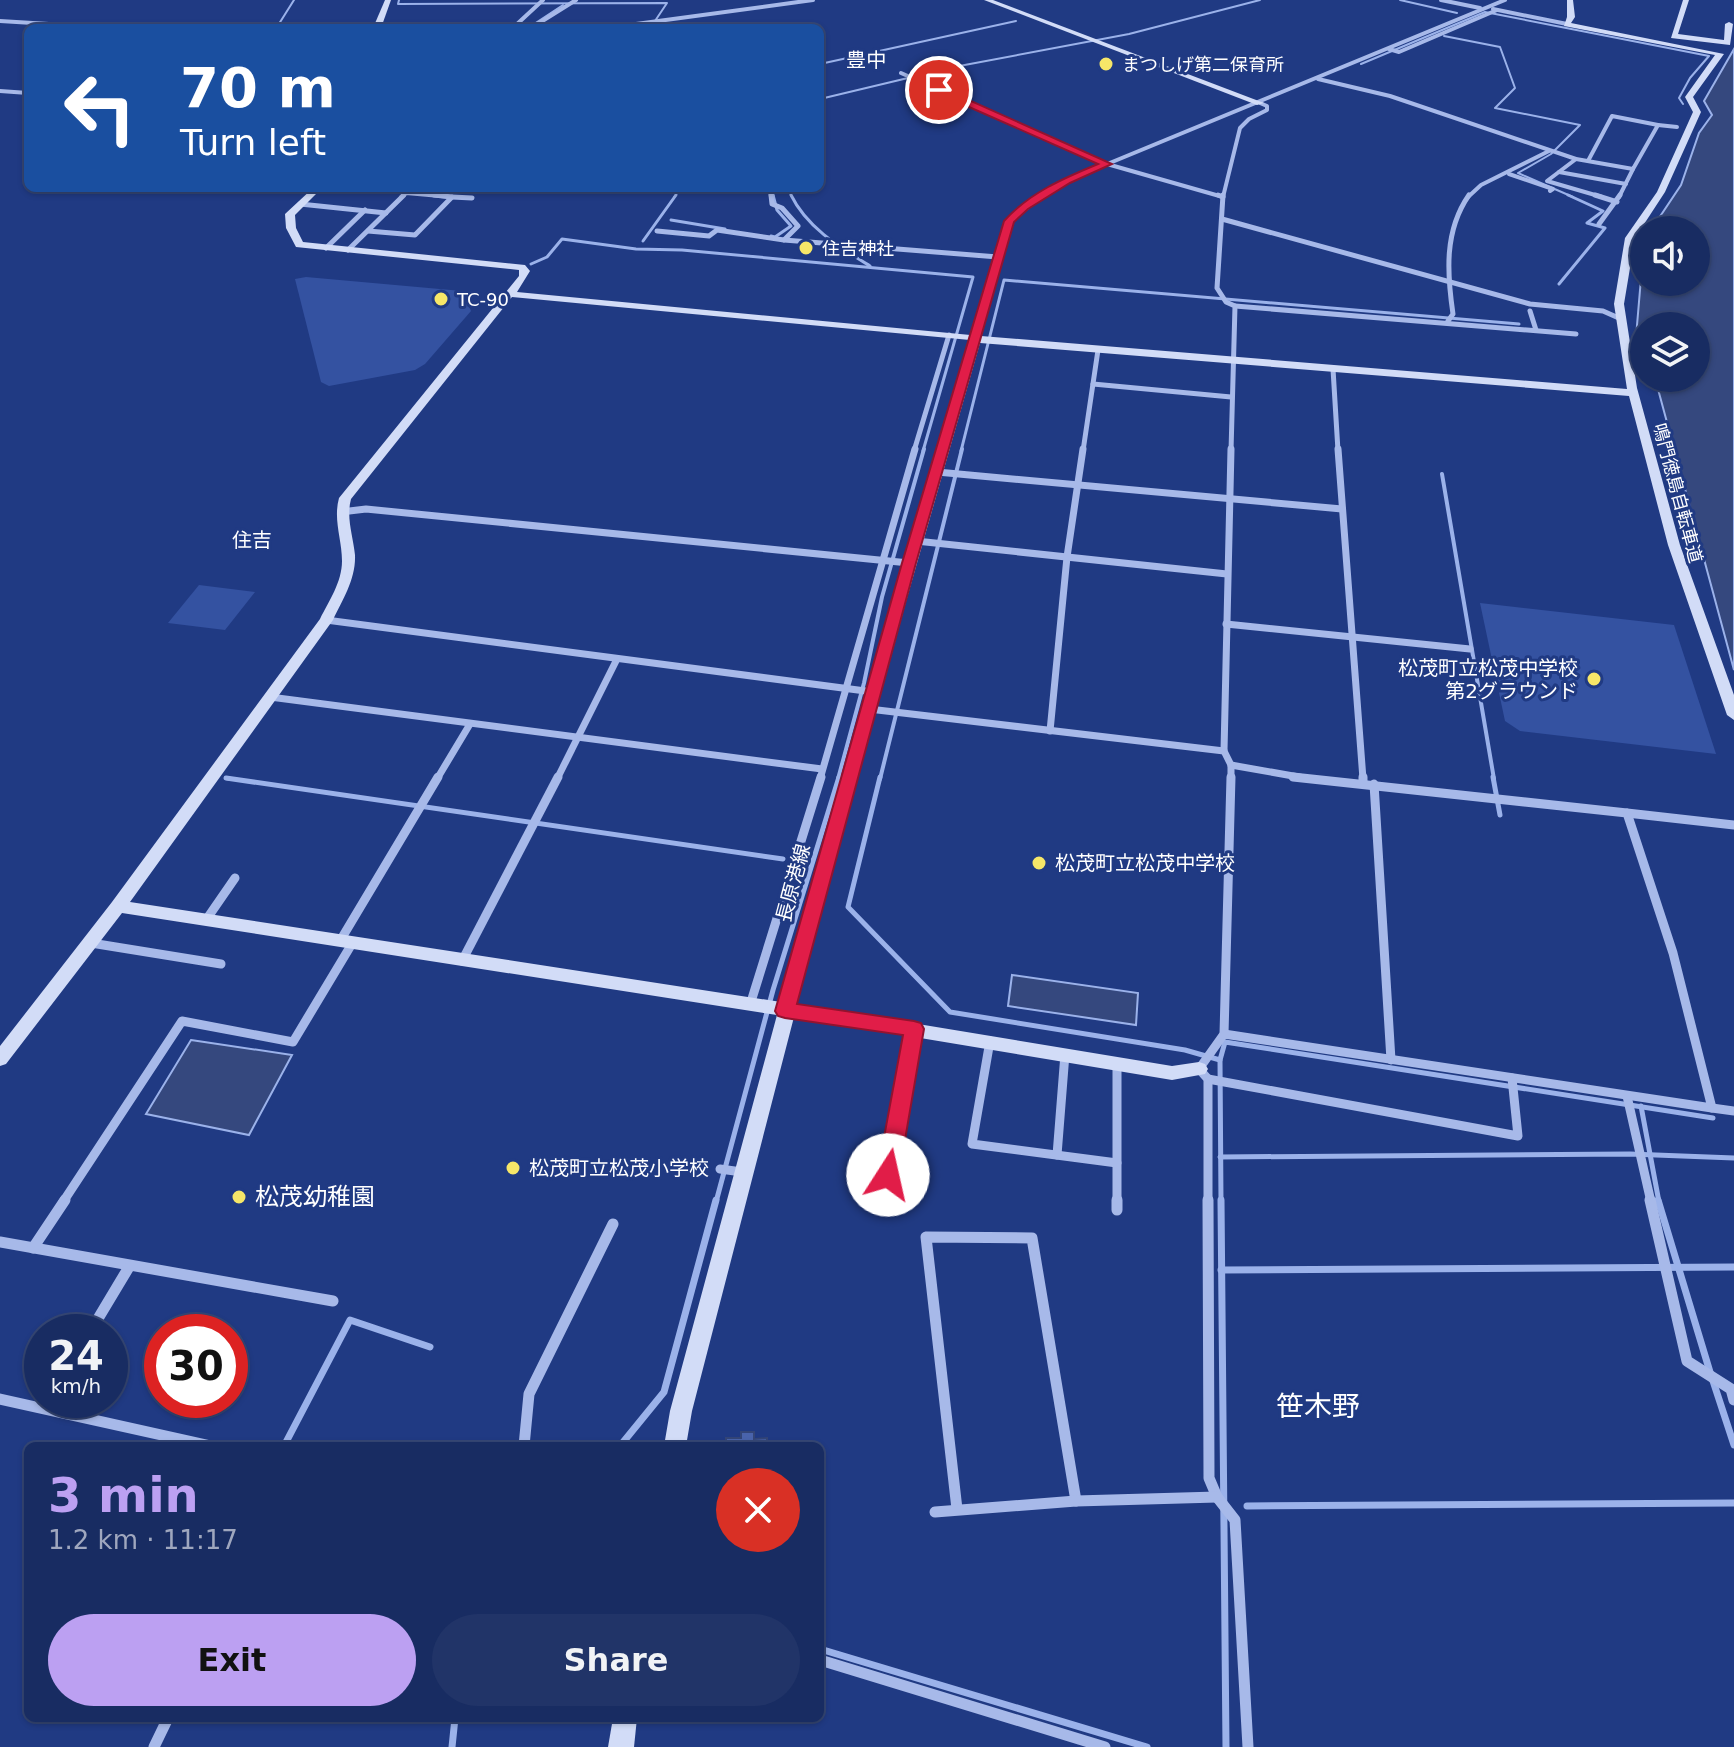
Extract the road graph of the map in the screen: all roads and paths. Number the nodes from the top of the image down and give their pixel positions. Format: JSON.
{"nodes":[{"id":1,"x":388,"y":0,"type":"edge"},
{"id":2,"x":543,"y":0,"type":"edge"},
{"id":3,"x":576,"y":0,"type":"edge"},
{"id":4,"x":813,"y":0,"type":"edge"},
{"id":5,"x":987,"y":0,"type":"edge"},
{"id":6,"x":1441,"y":0,"type":"edge"},
{"id":7,"x":1505,"y":0,"type":"edge"},
{"id":8,"x":1570,"y":0,"type":"edge"},
{"id":9,"x":1686,"y":0,"type":"edge"},
{"id":10,"x":1483,"y":8,"type":"junction"},
{"id":11,"x":1497,"y":10,"type":"junction"},
{"id":12,"x":0,"y":21,"type":"edge"},
{"id":13,"x":49,"y":24,"type":"edge"},
{"id":14,"x":379,"y":24,"type":"edge"},
{"id":15,"x":517,"y":24,"type":"edge"},
{"id":16,"x":539,"y":24,"type":"edge"},
{"id":17,"x":611,"y":24,"type":"edge"},
{"id":18,"x":1567,"y":24,"type":"junction"},
{"id":19,"x":1729,"y":24,"type":"dead end"},
{"id":20,"x":1389,"y":49,"type":"junction"},
{"id":21,"x":901,"y":73,"type":"dead end"},
{"id":22,"x":1317,"y":79,"type":"junction"},
{"id":23,"x":0,"y":91,"type":"edge"},
{"id":24,"x":24,"y":93,"type":"edge"},
{"id":25,"x":1260,"y":103,"type":"junction"},
{"id":26,"x":1600,"y":114,"type":"dead end"},
{"id":27,"x":1612,"y":116,"type":"junction"},
{"id":28,"x":1658,"y":125,"type":"junction"},
{"id":29,"x":1677,"y":127,"type":"dead end"},
{"id":30,"x":1549,"y":151,"type":"junction"},
{"id":31,"x":1576,"y":159,"type":"junction"},
{"id":32,"x":1588,"y":161,"type":"junction"},
{"id":33,"x":1107,"y":164,"type":"junction"},
{"id":34,"x":1633,"y":169,"type":"junction"},
{"id":35,"x":1559,"y":172,"type":"junction"},
{"id":36,"x":1509,"y":174,"type":"junction"},
{"id":37,"x":1626,"y":184,"type":"junction"},
{"id":38,"x":1550,"y":191,"type":"dead end"},
{"id":39,"x":314,"y":192,"type":"edge"},
{"id":40,"x":407,"y":192,"type":"edge"},
{"id":41,"x":421,"y":192,"type":"edge"},
{"id":42,"x":770,"y":192,"type":"edge"},
{"id":43,"x":452,"y":197,"type":"junction"},
{"id":44,"x":1223,"y":197,"type":"junction"},
{"id":45,"x":472,"y":198,"type":"dead end"},
{"id":46,"x":1617,"y":202,"type":"junction"},
{"id":47,"x":300,"y":204,"type":"junction"},
{"id":48,"x":365,"y":210,"type":"junction"},
{"id":49,"x":386,"y":213,"type":"junction"},
{"id":50,"x":1222,"y":219,"type":"junction"},
{"id":51,"x":1599,"y":224,"type":"dead end"},
{"id":52,"x":368,"y":231,"type":"junction"},
{"id":53,"x":657,"y":231,"type":"dead end"},
{"id":54,"x":784,"y":240,"type":"junction"},
{"id":55,"x":326,"y":248,"type":"junction"},
{"id":56,"x":348,"y":250,"type":"junction"},
{"id":57,"x":998,"y":257,"type":"junction"},
{"id":58,"x":1449,"y":281,"type":"junction"},
{"id":59,"x":510,"y":294,"type":"junction"},
{"id":60,"x":1235,"y":306,"type":"junction"},
{"id":61,"x":1530,"y":311,"type":"dead end"},
{"id":62,"x":1479,"y":316,"type":"dead end"},
{"id":63,"x":1621,"y":319,"type":"junction"},
{"id":64,"x":1448,"y":321,"type":"junction"},
{"id":65,"x":1483,"y":325,"type":"junction"},
{"id":66,"x":1536,"y":330,"type":"junction"},
{"id":67,"x":1576,"y":334,"type":"dead end"},
{"id":68,"x":949,"y":335,"type":"junction"},
{"id":69,"x":976,"y":338,"type":"junction"},
{"id":70,"x":1098,"y":350,"type":"junction"},
{"id":71,"x":1232,"y":361,"type":"junction"},
{"id":72,"x":1333,"y":369,"type":"junction"},
{"id":73,"x":1093,"y":384,"type":"junction"},
{"id":74,"x":1634,"y":393,"type":"junction"},
{"id":75,"x":1231,"y":397,"type":"junction"},
{"id":76,"x":937,"y":472,"type":"junction"},
{"id":77,"x":1078,"y":485,"type":"junction"},
{"id":78,"x":1229,"y":499,"type":"junction"},
{"id":79,"x":1342,"y":509,"type":"junction"},
{"id":80,"x":340,"y":512,"type":"junction"},
{"id":81,"x":916,"y":541,"type":"junction"},
{"id":82,"x":1067,"y":557,"type":"junction"},
{"id":83,"x":882,"y":560,"type":"junction"},
{"id":84,"x":909,"y":563,"type":"junction"},
{"id":85,"x":1227,"y":574,"type":"junction"},
{"id":86,"x":326,"y":620,"type":"junction"},
{"id":87,"x":1226,"y":624,"type":"junction"},
{"id":88,"x":1350,"y":637,"type":"junction"},
{"id":89,"x":1470,"y":649,"type":"dead end"},
{"id":90,"x":617,"y":659,"type":"junction"},
{"id":91,"x":847,"y":688,"type":"junction"},
{"id":92,"x":873,"y":692,"type":"junction"},
{"id":93,"x":270,"y":697,"type":"junction"},
{"id":94,"x":869,"y":709,"type":"junction"},
{"id":95,"x":1734,"y":715,"type":"edge"},
{"id":96,"x":470,"y":724,"type":"junction"},
{"id":97,"x":1050,"y":731,"type":"junction"},
{"id":98,"x":577,"y":738,"type":"junction"},
{"id":99,"x":1224,"y":751,"type":"junction"},
{"id":100,"x":1231,"y":765,"type":"junction"},
{"id":101,"x":822,"y":769,"type":"junction"},
{"id":102,"x":1363,"y":782,"type":"junction"},
{"id":103,"x":1374,"y":784,"type":"junction"},
{"id":104,"x":1627,"y":813,"type":"junction"},
{"id":105,"x":1734,"y":825,"type":"edge"},
{"id":106,"x":235,"y":878,"type":"dead end"},
{"id":107,"x":118,"y":906,"type":"junction"},
{"id":108,"x":206,"y":920,"type":"junction"},
{"id":109,"x":89,"y":942,"type":"junction"},
{"id":110,"x":346,"y":942,"type":"junction"},
{"id":111,"x":462,"y":961,"type":"junction"},
{"id":112,"x":221,"y":964,"type":"dead end"},
{"id":113,"x":768,"y":1008,"type":"junction"},
{"id":114,"x":914,"y":1029,"type":"junction"},
{"id":115,"x":1224,"y":1034,"type":"junction"},
{"id":116,"x":990,"y":1041,"type":"junction"},
{"id":117,"x":1065,"y":1054,"type":"junction"},
{"id":118,"x":0,"y":1059,"type":"edge"},
{"id":119,"x":1391,"y":1060,"type":"junction"},
{"id":120,"x":1117,"y":1062,"type":"junction"},
{"id":121,"x":1204,"y":1074,"type":"junction"},
{"id":122,"x":1512,"y":1078,"type":"junction"},
{"id":123,"x":1627,"y":1096,"type":"junction"},
{"id":124,"x":1712,"y":1108,"type":"junction"},
{"id":125,"x":1734,"y":1111,"type":"edge"},
{"id":126,"x":1057,"y":1155,"type":"junction"},
{"id":127,"x":1117,"y":1163,"type":"junction"},
{"id":128,"x":720,"y":1169,"type":"dead end"},
{"id":129,"x":743,"y":1172,"type":"junction"},
{"id":130,"x":888,"y":1175,"type":"dead end"},
{"id":131,"x":1117,"y":1210,"type":"dead end"},
{"id":132,"x":613,"y":1224,"type":"dead end"},
{"id":133,"x":0,"y":1242,"type":"edge"},
{"id":134,"x":33,"y":1248,"type":"junction"},
{"id":135,"x":129,"y":1267,"type":"junction"},
{"id":136,"x":333,"y":1301,"type":"dead end"},
{"id":137,"x":101,"y":1314,"type":"edge"},
{"id":138,"x":0,"y":1399,"type":"edge"},
{"id":139,"x":1734,"y":1400,"type":"edge"},
{"id":140,"x":24,"y":1402,"type":"edge"},
{"id":141,"x":102,"y":1418,"type":"edge"},
{"id":142,"x":195,"y":1442,"type":"edge"},
{"id":143,"x":524,"y":1442,"type":"edge"},
{"id":144,"x":676,"y":1442,"type":"edge"},
{"id":145,"x":1217,"y":1497,"type":"junction"},
{"id":146,"x":1076,"y":1501,"type":"junction"},
{"id":147,"x":957,"y":1509,"type":"junction"},
{"id":148,"x":935,"y":1512,"type":"dead end"},
{"id":149,"x":824,"y":1661,"type":"edge"},
{"id":150,"x":166,"y":1722,"type":"edge"},
{"id":151,"x":624,"y":1722,"type":"edge"},
{"id":152,"x":154,"y":1747,"type":"edge"},
{"id":153,"x":621,"y":1747,"type":"edge"},
{"id":154,"x":1105,"y":1747,"type":"edge"},
{"id":155,"x":1248,"y":1747,"type":"edge"}],
"edges":[{"from":1,"to":14,"type":"street"},
{"from":2,"to":15,"type":"street"},
{"from":3,"to":16,"type":"street"},
{"from":4,"to":17,"type":"street"},
{"from":5,"to":25,"type":"street"},
{"from":6,"to":10,"type":"street"},
{"from":7,"to":10,"type":"street"},
{"from":8,"to":18,"type":"street"},
{"from":9,"to":19,"type":"street"},
{"from":10,"to":11,"type":"street"},
{"from":10,"to":20,"type":"street"},
{"from":11,"to":18,"type":"street"},
{"from":11,"to":20,"type":"street"},
{"from":12,"to":13,"type":"street"},
{"from":18,"to":63,"type":"street","name":"鳴門徳島自転車道"},
{"from":20,"to":22,"type":"street"},
{"from":21,"to":33,"type":"street"},
{"from":22,"to":25,"type":"street"},
{"from":22,"to":30,"type":"street"},
{"from":23,"to":24,"type":"street"},
{"from":25,"to":33,"type":"street"},
{"from":25,"to":44,"type":"street"},
{"from":26,"to":27,"type":"street"},
{"from":27,"to":28,"type":"street"},
{"from":27,"to":32,"type":"street"},
{"from":28,"to":29,"type":"street"},
{"from":28,"to":34,"type":"street"},
{"from":30,"to":31,"type":"street"},
{"from":30,"to":36,"type":"street"},
{"from":31,"to":32,"type":"street"},
{"from":31,"to":35,"type":"street"},
{"from":32,"to":34,"type":"street"},
{"from":33,"to":44,"type":"street"},
{"from":33,"to":57,"type":"street"},
{"from":34,"to":37,"type":"street"},
{"from":35,"to":37,"type":"street"},
{"from":35,"to":46,"type":"street"},
{"from":36,"to":38,"type":"street"},
{"from":36,"to":58,"type":"street"},
{"from":37,"to":46,"type":"street"},
{"from":39,"to":47,"type":"street"},
{"from":40,"to":49,"type":"street"},
{"from":41,"to":43,"type":"street"},
{"from":42,"to":54,"type":"street"},
{"from":43,"to":45,"type":"street"},
{"from":43,"to":52,"type":"street"},
{"from":44,"to":50,"type":"street"},
{"from":46,"to":51,"type":"street"},
{"from":47,"to":48,"type":"street"},
{"from":47,"to":55,"type":"street"},
{"from":48,"to":49,"type":"street"},
{"from":48,"to":55,"type":"street"},
{"from":49,"to":52,"type":"street"},
{"from":50,"to":58,"type":"street"},
{"from":50,"to":60,"type":"street"},
{"from":52,"to":56,"type":"street"},
{"from":53,"to":54,"type":"street"},
{"from":54,"to":57,"type":"street"},
{"from":55,"to":56,"type":"street"},
{"from":56,"to":59,"type":"street"},
{"from":57,"to":69,"type":"street"},
{"from":58,"to":63,"type":"street"},
{"from":58,"to":64,"type":"street"},
{"from":59,"to":68,"type":"street"},
{"from":59,"to":80,"type":"street"},
{"from":60,"to":64,"type":"street"},
{"from":60,"to":71,"type":"street"},
{"from":61,"to":66,"type":"street"},
{"from":62,"to":65,"type":"street"},
{"from":63,"to":74,"type":"street","name":"鳴門徳島自転車道"},
{"from":64,"to":65,"type":"street"},
{"from":65,"to":66,"type":"street"},
{"from":66,"to":67,"type":"street"},
{"from":68,"to":69,"type":"street"},
{"from":68,"to":83,"type":"street"},
{"from":69,"to":70,"type":"street"},
{"from":69,"to":76,"type":"street","name":"長原港線"},
{"from":70,"to":71,"type":"street"},
{"from":70,"to":73,"type":"street"},
{"from":71,"to":72,"type":"street"},
{"from":71,"to":75,"type":"street"},
{"from":72,"to":74,"type":"street"},
{"from":72,"to":79,"type":"street"},
{"from":73,"to":75,"type":"street"},
{"from":73,"to":77,"type":"street"},
{"from":74,"to":95,"type":"street","name":"鳴門徳島自転車道"},
{"from":75,"to":78,"type":"street"},
{"from":76,"to":77,"type":"street"},
{"from":76,"to":81,"type":"street","name":"長原港線"},
{"from":77,"to":78,"type":"street"},
{"from":77,"to":82,"type":"street"},
{"from":78,"to":79,"type":"street"},
{"from":78,"to":85,"type":"street"},
{"from":79,"to":88,"type":"street"},
{"from":80,"to":83,"type":"street"},
{"from":80,"to":86,"type":"street"},
{"from":81,"to":82,"type":"street"},
{"from":81,"to":84,"type":"street","name":"長原港線"},
{"from":82,"to":85,"type":"street"},
{"from":82,"to":97,"type":"street"},
{"from":83,"to":84,"type":"street"},
{"from":83,"to":91,"type":"street"},
{"from":84,"to":92,"type":"street","name":"長原港線"},
{"from":85,"to":87,"type":"street"},
{"from":86,"to":90,"type":"street"},
{"from":86,"to":93,"type":"street"},
{"from":87,"to":88,"type":"street"},
{"from":87,"to":99,"type":"street"},
{"from":88,"to":89,"type":"street"},
{"from":88,"to":102,"type":"street"},
{"from":90,"to":91,"type":"street"},
{"from":90,"to":98,"type":"street"},
{"from":91,"to":92,"type":"street"},
{"from":91,"to":101,"type":"street"},
{"from":92,"to":94,"type":"street","name":"長原港線"},
{"from":93,"to":96,"type":"street"},
{"from":93,"to":107,"type":"street"},
{"from":94,"to":97,"type":"street"},
{"from":94,"to":113,"type":"street","name":"長原港線"},
{"from":96,"to":98,"type":"street"},
{"from":96,"to":110,"type":"street"},
{"from":97,"to":99,"type":"street"},
{"from":98,"to":101,"type":"street"},
{"from":98,"to":111,"type":"street"},
{"from":99,"to":100,"type":"street"},
{"from":100,"to":102,"type":"street"},
{"from":100,"to":115,"type":"street"},
{"from":101,"to":113,"type":"street"},
{"from":102,"to":103,"type":"street"},
{"from":103,"to":104,"type":"street"},
{"from":103,"to":119,"type":"street"},
{"from":104,"to":105,"type":"street"},
{"from":104,"to":124,"type":"street"},
{"from":106,"to":108,"type":"street"},
{"from":107,"to":108,"type":"street"},
{"from":107,"to":109,"type":"street"},
{"from":108,"to":110,"type":"street"},
{"from":109,"to":112,"type":"street"},
{"from":109,"to":118,"type":"street"},
{"from":110,"to":111,"type":"street"},
{"from":110,"to":134,"type":"street"},
{"from":111,"to":113,"type":"street"},
{"from":113,"to":114,"type":"street"},
{"from":113,"to":129,"type":"street","name":"長原港線"},
{"from":114,"to":116,"type":"street"},
{"from":114,"to":130,"type":"street"},
{"from":115,"to":119,"type":"street"},
{"from":115,"to":121,"type":"street"},
{"from":116,"to":117,"type":"street"},
{"from":116,"to":126,"type":"street"},
{"from":117,"to":120,"type":"street"},
{"from":117,"to":126,"type":"street"},
{"from":119,"to":122,"type":"street"},
{"from":120,"to":121,"type":"street"},
{"from":120,"to":127,"type":"street"},
{"from":121,"to":122,"type":"street"},
{"from":121,"to":145,"type":"street"},
{"from":122,"to":123,"type":"street"},
{"from":123,"to":124,"type":"street"},
{"from":123,"to":139,"type":"street"},
{"from":124,"to":125,"type":"street"},
{"from":126,"to":127,"type":"street"},
{"from":127,"to":131,"type":"street"},
{"from":128,"to":129,"type":"street"},
{"from":129,"to":144,"type":"street","name":"長原港線"},
{"from":132,"to":143,"type":"street"},
{"from":133,"to":134,"type":"street"},
{"from":134,"to":135,"type":"street"},
{"from":135,"to":136,"type":"street"},
{"from":135,"to":137,"type":"street"},
{"from":138,"to":140,"type":"street"},
{"from":141,"to":142,"type":"street"},
{"from":145,"to":146,"type":"street"},
{"from":145,"to":155,"type":"street"},
{"from":146,"to":147,"type":"street"},
{"from":146,"to":147,"type":"street"},
{"from":147,"to":148,"type":"street"},
{"from":149,"to":154,"type":"street"},
{"from":150,"to":152,"type":"street"},
{"from":151,"to":153,"type":"street"}]}
